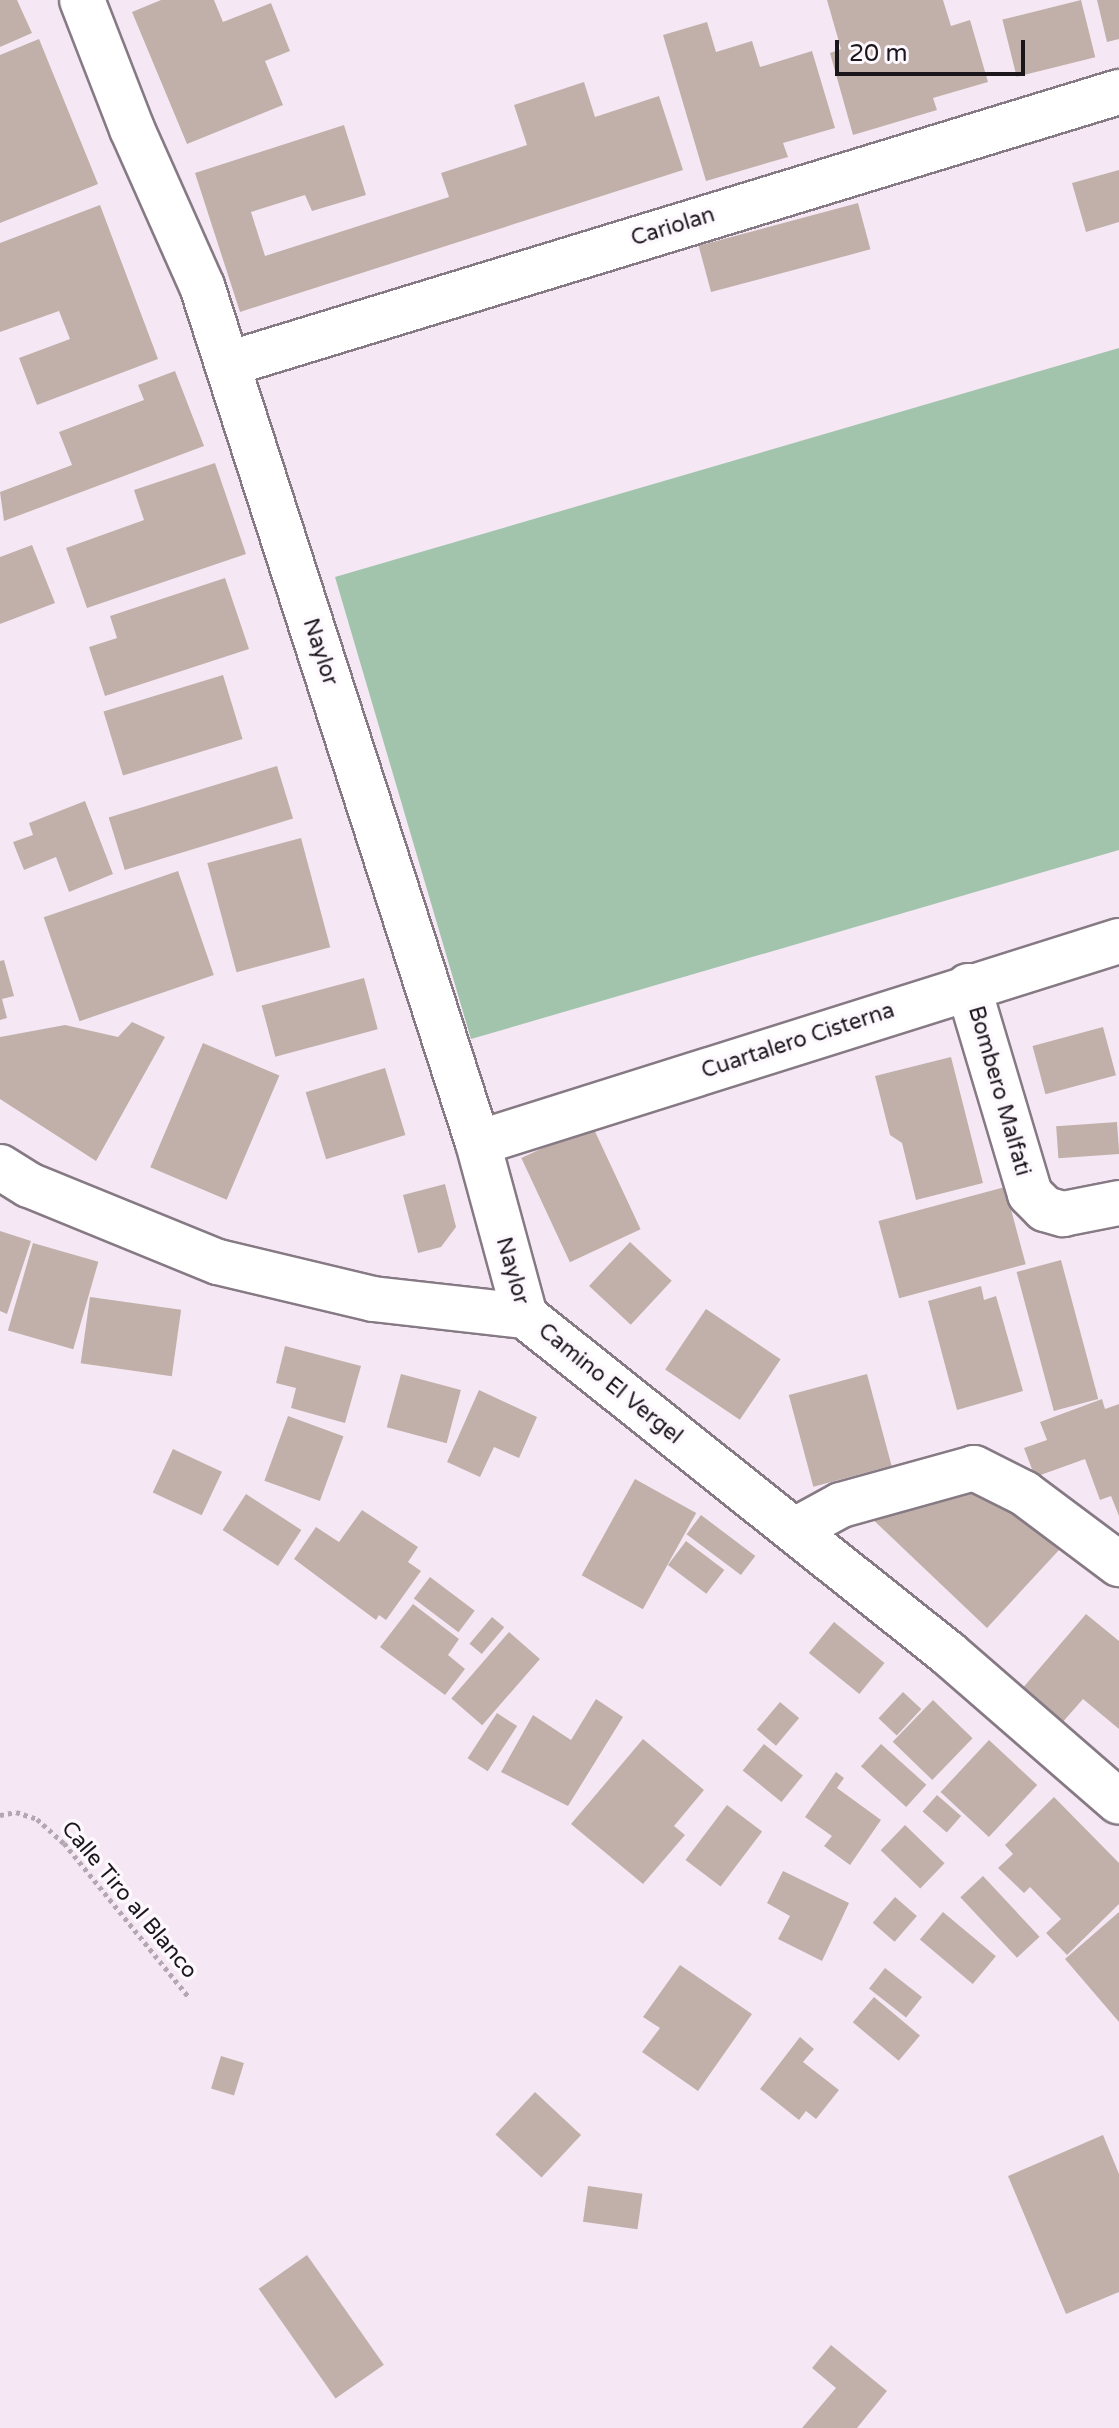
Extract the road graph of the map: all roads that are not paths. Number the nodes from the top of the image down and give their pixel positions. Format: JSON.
{"nodes":[{"id":1,"x":95,"y":4,"type":"edge"},
{"id":2,"x":1119,"y":92,"type":"edge"},
{"id":3,"x":228,"y":364,"type":"junction"},
{"id":4,"x":1119,"y":941,"type":"edge"},
{"id":5,"x":968,"y":986,"type":"junction"},
{"id":6,"x":478,"y":1143,"type":"junction"},
{"id":7,"x":0,"y":1167,"type":"edge"},
{"id":8,"x":1119,"y":1203,"type":"edge"},
{"id":9,"x":525,"y":1316,"type":"junction"},
{"id":10,"x":795,"y":1530,"type":"junction"},
{"id":11,"x":1119,"y":1564,"type":"edge"},
{"id":12,"x":1119,"y":1802,"type":"edge"}],
"edges":[{"from":1,"to":3,"type":"street","name":"Naylor"},
{"from":2,"to":3,"type":"street","name":"Cariolan"},
{"from":3,"to":6,"type":"street","name":"Naylor"},
{"from":4,"to":5,"type":"street","name":"Cuartalero Cisterna"},
{"from":5,"to":6,"type":"street","name":"Cuartalero Cisterna"},
{"from":5,"to":8,"type":"street","name":"Bombero Malfati"},
{"from":6,"to":9,"type":"street","name":"Naylor"},
{"from":7,"to":9,"type":"street","name":"Camino El Vergel"},
{"from":9,"to":10,"type":"street","name":"Camino El Vergel"},
{"from":10,"to":11,"type":"street"},
{"from":10,"to":12,"type":"street","name":"Camino El Vergel"}]}
